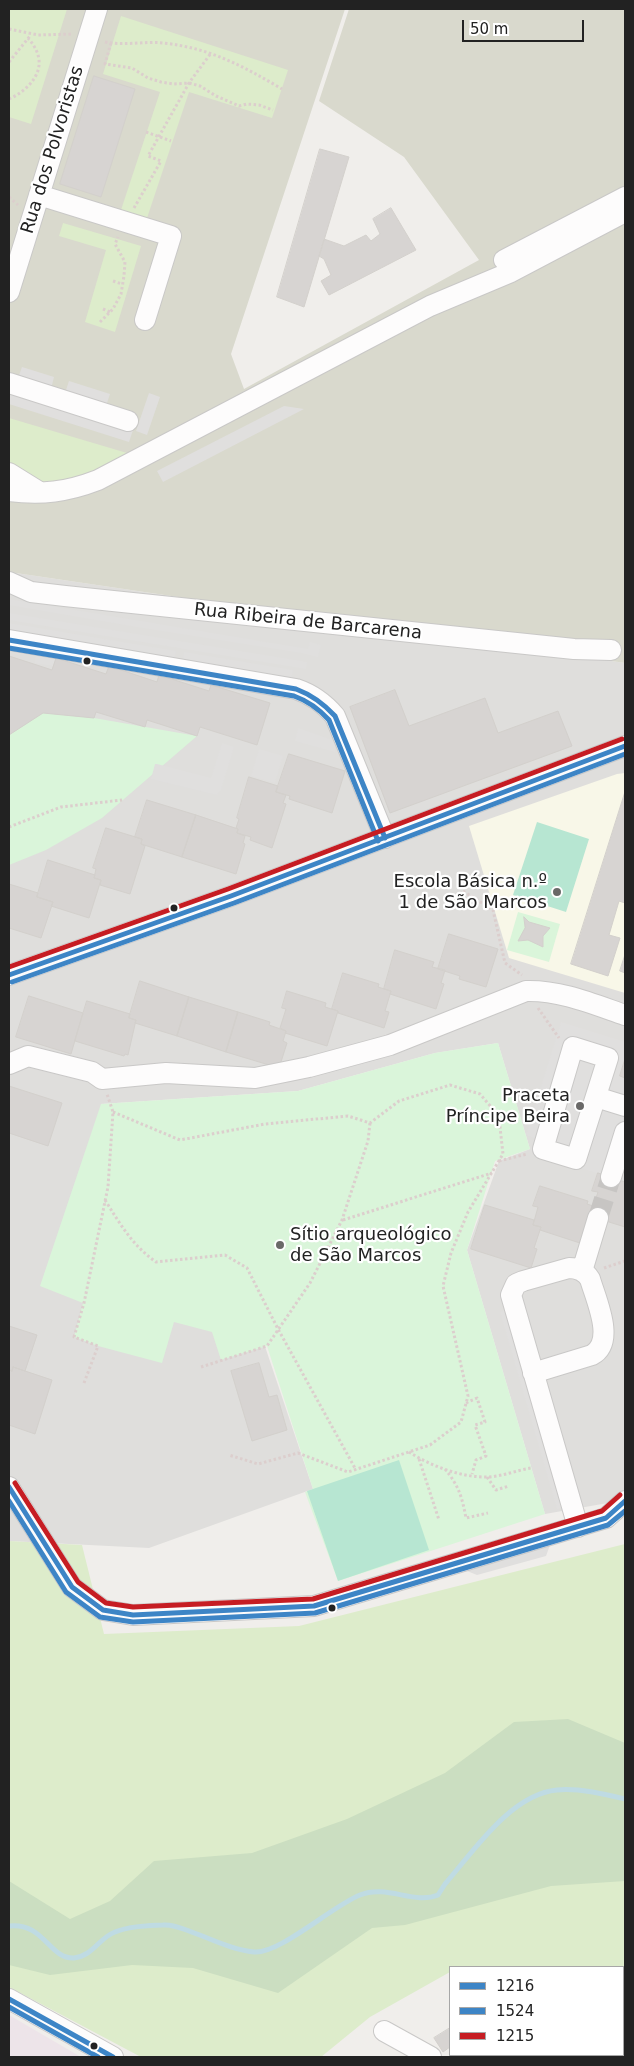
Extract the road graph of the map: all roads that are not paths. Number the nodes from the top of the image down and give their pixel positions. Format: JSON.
{"nodes":[{"id":1,"x":97,"y":9,"type":"edge"},
{"id":2,"x":39,"y":195,"type":"junction"},
{"id":3,"x":625,"y":196,"type":"edge"},
{"id":4,"x":625,"y":212,"type":"edge"},
{"id":5,"x":9,"y":292,"type":"edge"},
{"id":6,"x":430,"y":306,"type":"junction"},
{"id":7,"x":145,"y":320,"type":"dead end"},
{"id":8,"x":9,"y":383,"type":"edge"},
{"id":9,"x":128,"y":421,"type":"dead end"},
{"id":10,"x":9,"y":473,"type":"edge"},
{"id":11,"x":9,"y":490,"type":"edge"},
{"id":12,"x":42,"y":493,"type":"junction"},
{"id":13,"x":9,"y":582,"type":"edge"},
{"id":14,"x":9,"y":640,"type":"edge"},
{"id":15,"x":611,"y":650,"type":"dead end"},
{"id":16,"x":625,"y":746,"type":"edge"},
{"id":17,"x":385,"y":838,"type":"junction"},
{"id":18,"x":9,"y":975,"type":"edge"},
{"id":19,"x":625,"y":1015,"type":"edge"},
{"id":20,"x":9,"y":1064,"type":"edge"},
{"id":21,"x":596,"y":1097,"type":"junction"},
{"id":22,"x":625,"y":1106,"type":"edge"},
{"id":23,"x":625,"y":1132,"type":"edge"},
{"id":24,"x":611,"y":1177,"type":"tunnel mouth"},
{"id":25,"x":598,"y":1218,"type":"tunnel mouth"},
{"id":26,"x":582,"y":1271,"type":"junction"},
{"id":27,"x":533,"y":1373,"type":"junction"},
{"id":28,"x":9,"y":1487,"type":"edge"},
{"id":29,"x":625,"y":1501,"type":"edge"},
{"id":30,"x":578,"y":1527,"type":"junction"},
{"id":31,"x":9,"y":1999,"type":"edge"},
{"id":32,"x":384,"y":2031,"type":"dead end"},
{"id":33,"x":113,"y":2057,"type":"edge"},
{"id":34,"x":431,"y":2057,"type":"edge"}],
"edges":[{"from":1,"to":2,"type":"street","name":"Rua dos Polvoristas"},
{"from":2,"to":5,"type":"street","name":"Rua dos Polvoristas"},
{"from":2,"to":7,"type":"street"},
{"from":3,"to":6,"type":"street"},
{"from":4,"to":6,"type":"street"},
{"from":6,"to":12,"type":"street"},
{"from":8,"to":9,"type":"street"},
{"from":10,"to":12,"type":"street"},
{"from":11,"to":12,"type":"street"},
{"from":13,"to":15,"type":"street","name":"Rua Ribeira de Barcarena"},
{"from":14,"to":17,"type":"street"},
{"from":16,"to":17,"type":"street"},
{"from":17,"to":18,"type":"street"},
{"from":19,"to":20,"type":"street"},
{"from":21,"to":21,"type":"street"},
{"from":21,"to":22,"type":"street"},
{"from":23,"to":24,"type":"street"},
{"from":25,"to":26,"type":"street"},
{"from":26,"to":27,"type":"street"},
{"from":26,"to":27,"type":"street"},
{"from":27,"to":30,"type":"street"},
{"from":28,"to":30,"type":"street"},
{"from":29,"to":30,"type":"street"},
{"from":31,"to":33,"type":"street"},
{"from":32,"to":34,"type":"street"}]}
